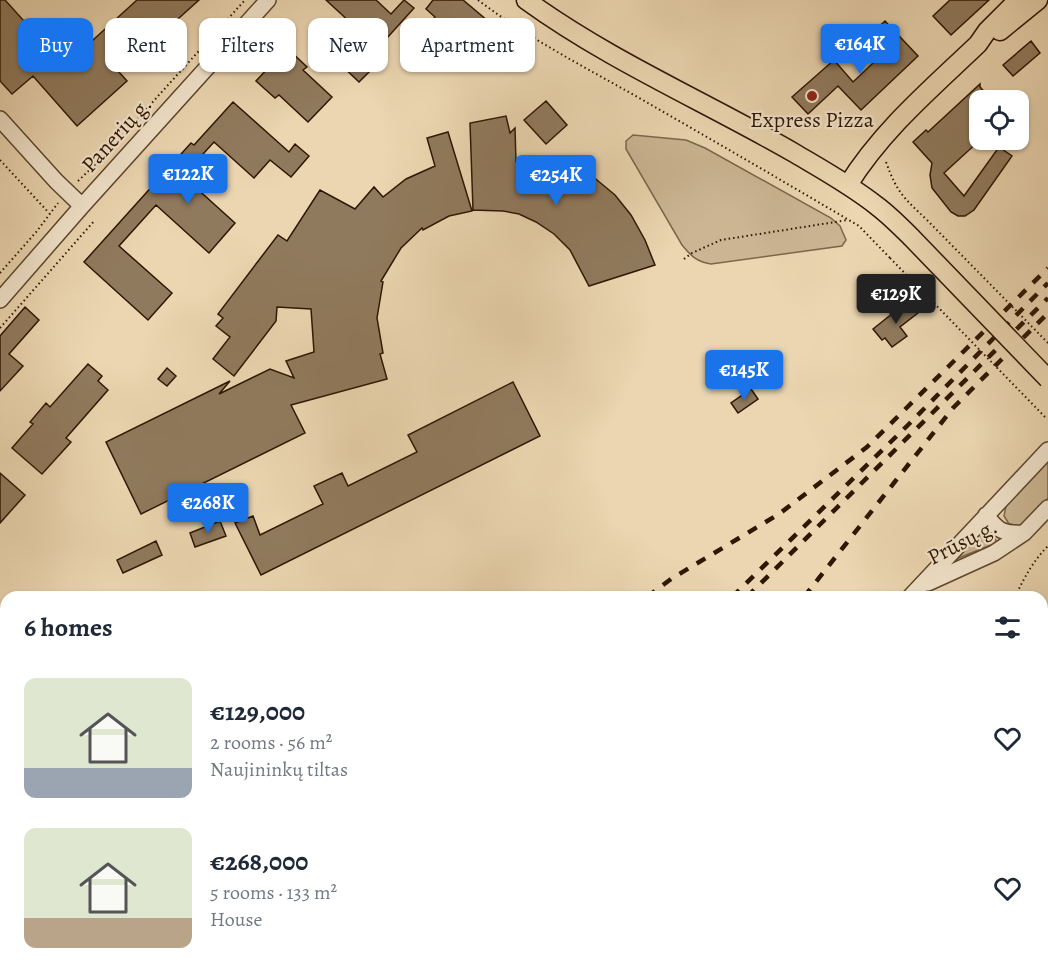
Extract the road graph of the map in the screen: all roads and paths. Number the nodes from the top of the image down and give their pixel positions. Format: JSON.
{"nodes":[{"id":1,"x":245,"y":0,"type":"edge"},
{"id":2,"x":268,"y":0,"type":"edge"},
{"id":3,"x":478,"y":0,"type":"edge"},
{"id":4,"x":526,"y":0,"type":"edge"},
{"id":5,"x":1018,"y":0,"type":"edge"},
{"id":6,"x":1038,"y":0,"type":"edge"},
{"id":7,"x":978,"y":44,"type":"junction"},
{"id":8,"x":0,"y":119,"type":"edge"},
{"id":9,"x":884,"y":158,"type":"dead end"},
{"id":10,"x":0,"y":160,"type":"edge"},
{"id":11,"x":848,"y":185,"type":"junction"},
{"id":12,"x":67,"y":193,"type":"junction"},
{"id":13,"x":82,"y":206,"type":"junction"},
{"id":14,"x":49,"y":213,"type":"junction"},
{"id":15,"x":95,"y":220,"type":"dead end"},
{"id":16,"x":849,"y":220,"type":"junction"},
{"id":17,"x":684,"y":259,"type":"dead end"},
{"id":18,"x":1,"y":271,"type":"edge"},
{"id":19,"x":0,"y":300,"type":"edge"},
{"id":20,"x":0,"y":328,"type":"edge"},
{"id":21,"x":1048,"y":343,"type":"edge"},
{"id":22,"x":1048,"y":380,"type":"edge"},
{"id":23,"x":1047,"y":419,"type":"edge"},
{"id":24,"x":1048,"y":450,"type":"edge"},
{"id":25,"x":1048,"y":508,"type":"edge"},
{"id":26,"x":986,"y":515,"type":"junction"},
{"id":27,"x":1024,"y":533,"type":"junction"},
{"id":28,"x":1048,"y":546,"type":"edge"},
{"id":29,"x":916,"y":591,"type":"edge"},
{"id":30,"x":917,"y":591,"type":"edge"},
{"id":31,"x":1018,"y":591,"type":"edge"}],
"edges":[{"from":1,"to":12,"type":"path"},
{"from":2,"to":13,"type":"street","name":"Panerių g."},
{"from":3,"to":16,"type":"path"},
{"from":4,"to":11,"type":"main road"},
{"from":5,"to":7,"type":"main road"},
{"from":6,"to":7,"type":"main road"},
{"from":7,"to":11,"type":"main road"},
{"from":8,"to":12,"type":"street"},
{"from":9,"to":21,"type":"path","bridge":true},
{"from":10,"to":14,"type":"path"},
{"from":11,"to":22,"type":"main road","bridge":true},
{"from":12,"to":13,"type":"street"},
{"from":12,"to":14,"type":"path"},
{"from":13,"to":19,"type":"street","name":"Panerių g."},
{"from":14,"to":18,"type":"path"},
{"from":15,"to":20,"type":"path"},
{"from":16,"to":17,"type":"path"},
{"from":16,"to":23,"type":"path","bridge":true},
{"from":24,"to":26,"type":"street","name":"Prūsų g."},
{"from":25,"to":27,"type":"street","name":"Prūsų g."},
{"from":26,"to":27,"type":"street","name":"Prūsų g."},
{"from":26,"to":29,"type":"street","name":"Prūsų g."},
{"from":27,"to":30,"type":"street","name":"Prūsų g."},
{"from":28,"to":31,"type":"path"}]}
